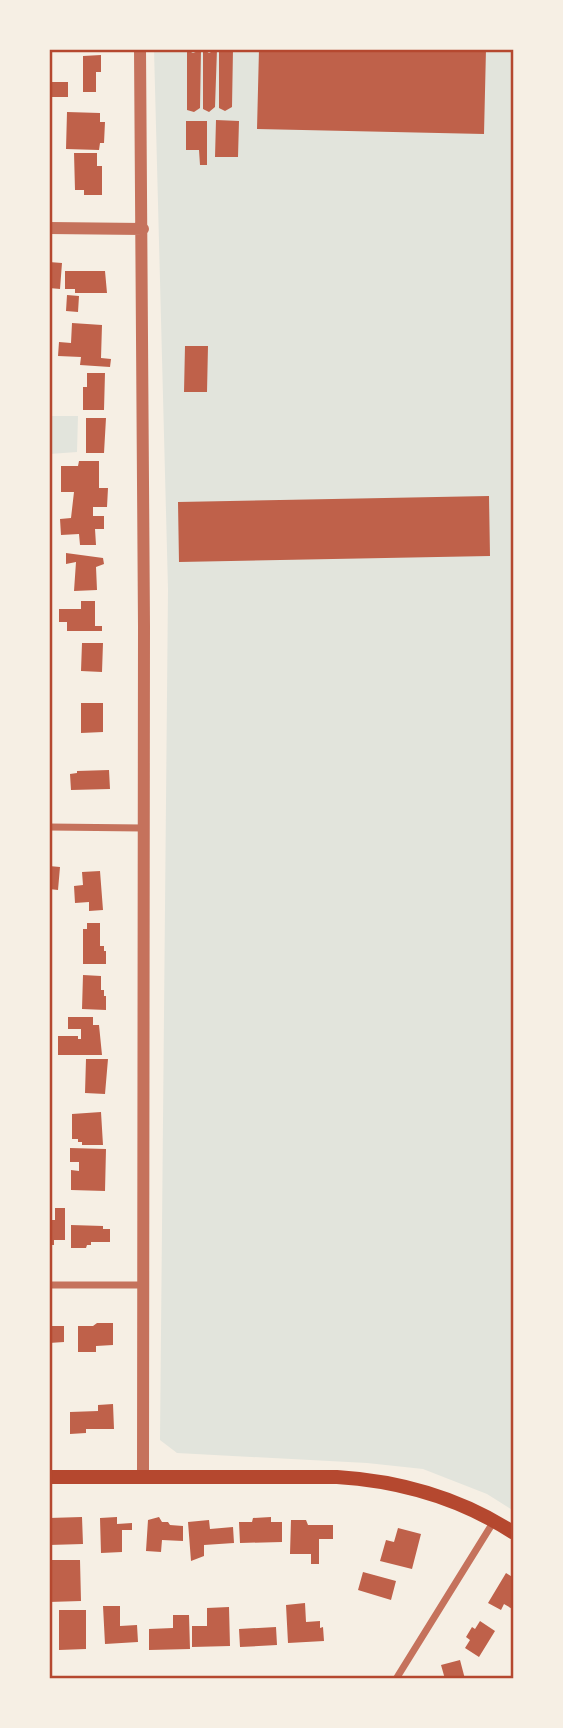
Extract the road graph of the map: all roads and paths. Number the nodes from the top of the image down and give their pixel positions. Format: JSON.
{"nodes":[{"id":1,"x":140,"y":49,"type":"edge"},
{"id":2,"x":49,"y":228,"type":"edge"},
{"id":3,"x":143,"y":229,"type":"junction"},
{"id":4,"x":49,"y":827,"type":"edge"},
{"id":5,"x":143,"y":828,"type":"junction"},
{"id":6,"x":49,"y":1285,"type":"edge"},
{"id":7,"x":144,"y":1285,"type":"junction"},
{"id":8,"x":142,"y":1476,"type":"junction"},
{"id":9,"x":49,"y":1477,"type":"edge"},
{"id":10,"x":495,"y":1520,"type":"junction"},
{"id":11,"x":514,"y":1533,"type":"edge"},
{"id":12,"x":397,"y":1679,"type":"edge"}],
"edges":[{"from":1,"to":3,"type":"street"},
{"from":2,"to":3,"type":"street"},
{"from":3,"to":5,"type":"street"},
{"from":4,"to":5,"type":"street"},
{"from":5,"to":7,"type":"street"},
{"from":6,"to":7,"type":"street"},
{"from":7,"to":8,"type":"street"},
{"from":8,"to":9,"type":"main road"},
{"from":8,"to":10,"type":"main road"},
{"from":10,"to":11,"type":"main road"},
{"from":10,"to":12,"type":"street"}]}
